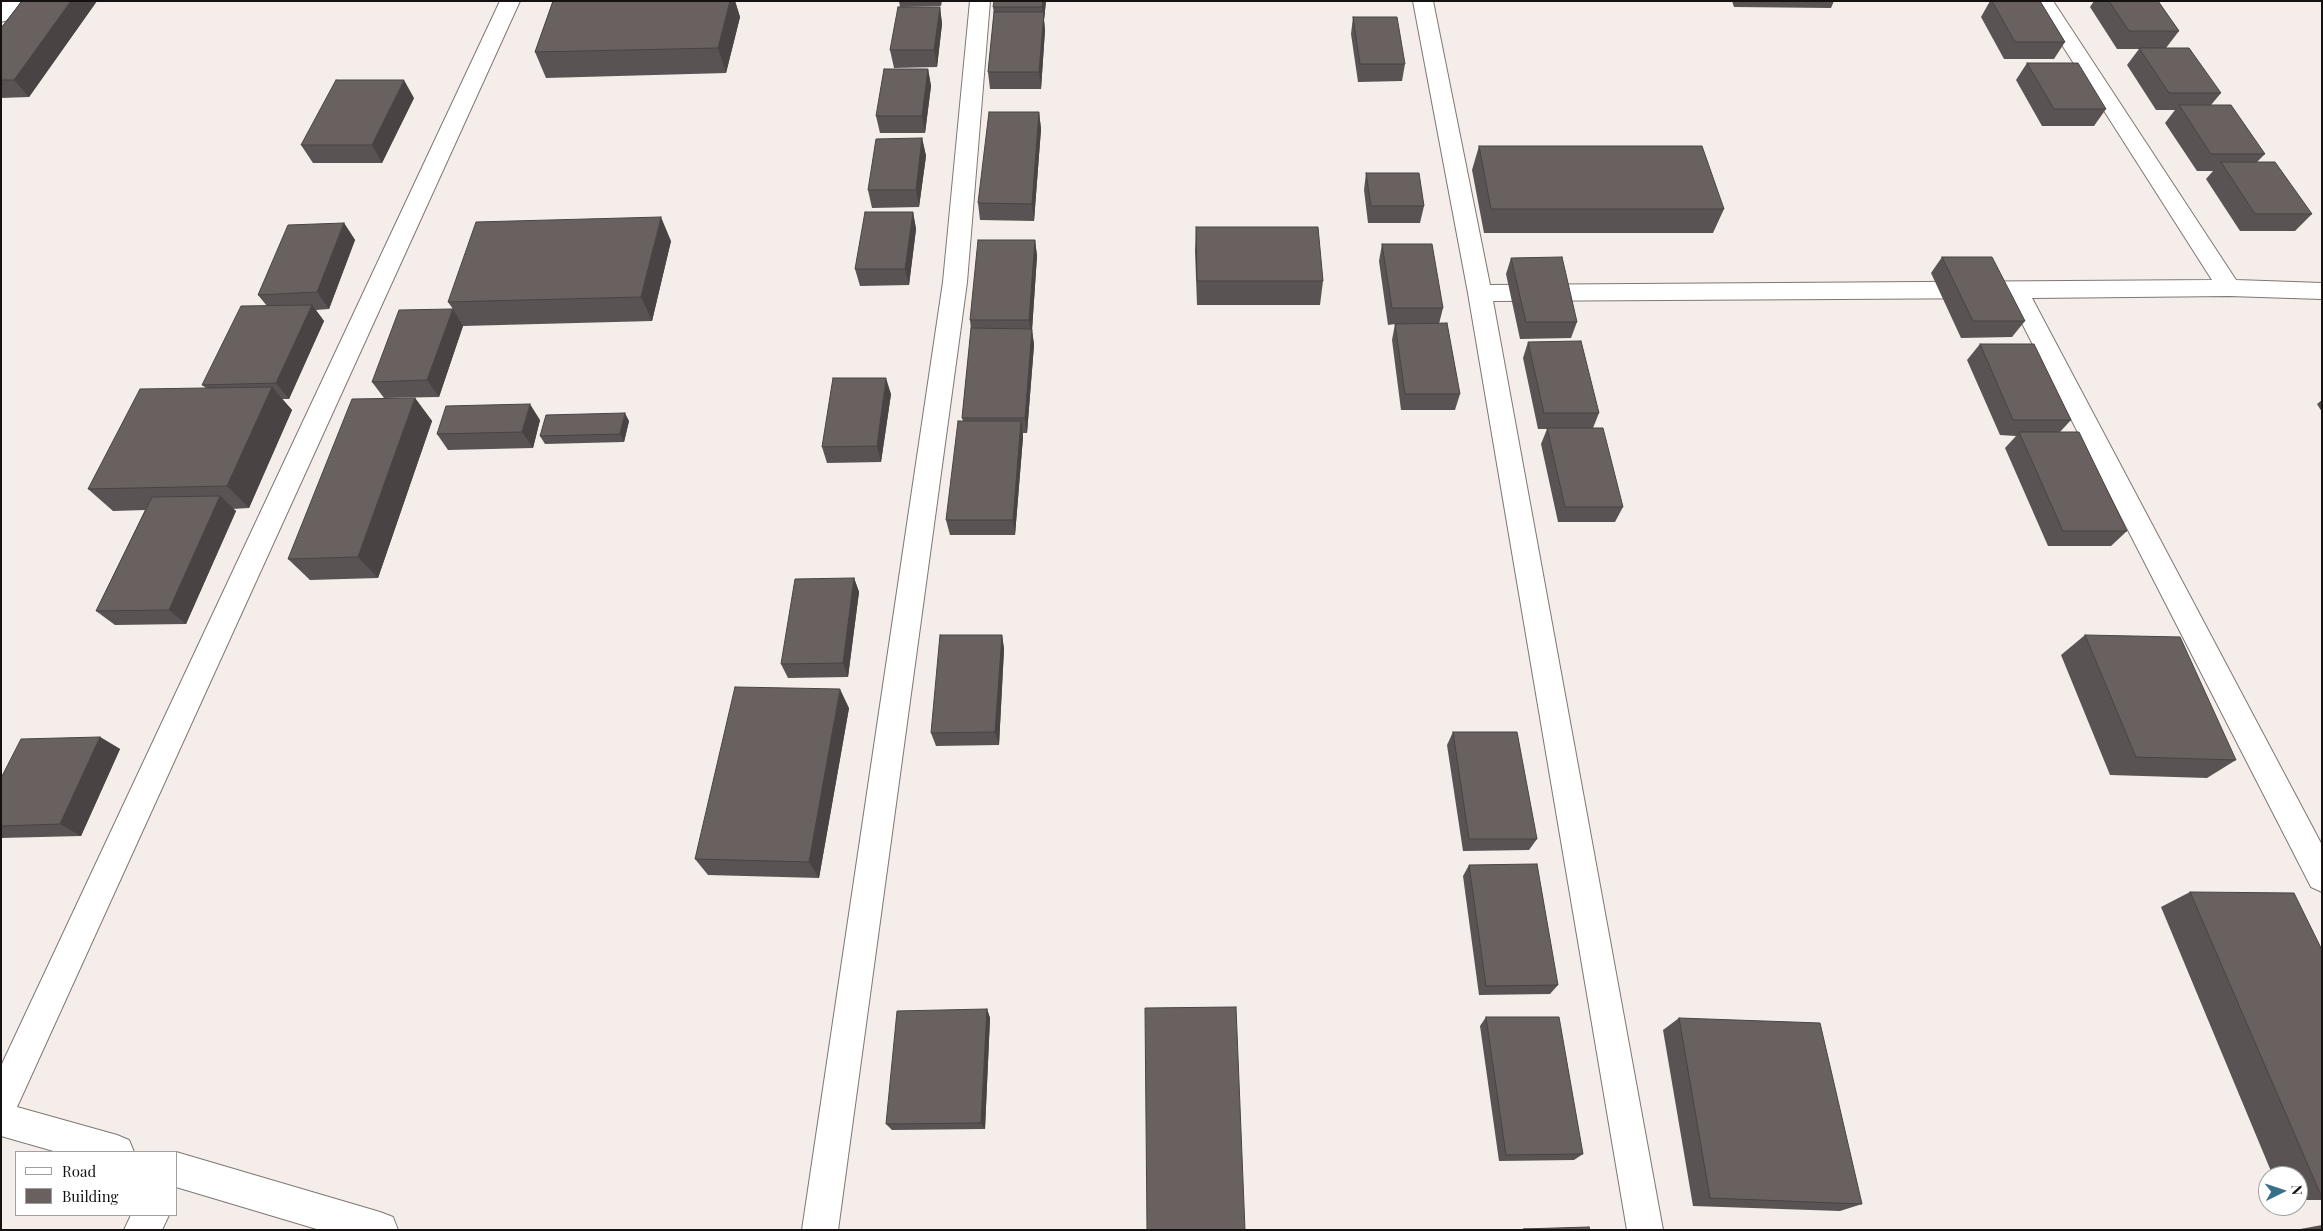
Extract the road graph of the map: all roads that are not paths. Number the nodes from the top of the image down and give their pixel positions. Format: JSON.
{"nodes":[{"id":1,"x":12,"y":1,"type":"edge"},
{"id":2,"x":510,"y":1,"type":"edge"},
{"id":3,"x":980,"y":1,"type":"edge"},
{"id":4,"x":1423,"y":1,"type":"edge"},
{"id":5,"x":2043,"y":1,"type":"edge"},
{"id":6,"x":1,"y":16,"type":"edge"},
{"id":7,"x":2229,"y":288,"type":"junction"},
{"id":8,"x":2016,"y":289,"type":"junction"},
{"id":9,"x":2322,"y":291,"type":"edge"},
{"id":10,"x":1480,"y":293,"type":"junction"},
{"id":11,"x":2322,"y":877,"type":"edge"},
{"id":12,"x":1,"y":1104,"type":"edge"},
{"id":13,"x":1,"y":1119,"type":"edge"},
{"id":14,"x":113,"y":1151,"type":"edge"},
{"id":15,"x":178,"y":1170,"type":"edge"},
{"id":16,"x":150,"y":1216,"type":"edge"},
{"id":17,"x":142,"y":1230,"type":"edge"},
{"id":18,"x":380,"y":1230,"type":"edge"},
{"id":19,"x":820,"y":1230,"type":"edge"},
{"id":20,"x":1645,"y":1230,"type":"edge"}],
"edges":[{"from":1,"to":6,"type":"street"},
{"from":2,"to":12,"type":"street"},
{"from":3,"to":19,"type":"street"},
{"from":4,"to":10,"type":"street"},
{"from":5,"to":7,"type":"street"},
{"from":7,"to":8,"type":"street"},
{"from":7,"to":9,"type":"street"},
{"from":8,"to":10,"type":"street"},
{"from":8,"to":11,"type":"street"},
{"from":10,"to":20,"type":"street"},
{"from":13,"to":14,"type":"street"},
{"from":15,"to":18,"type":"street"},
{"from":16,"to":17,"type":"street"}]}
